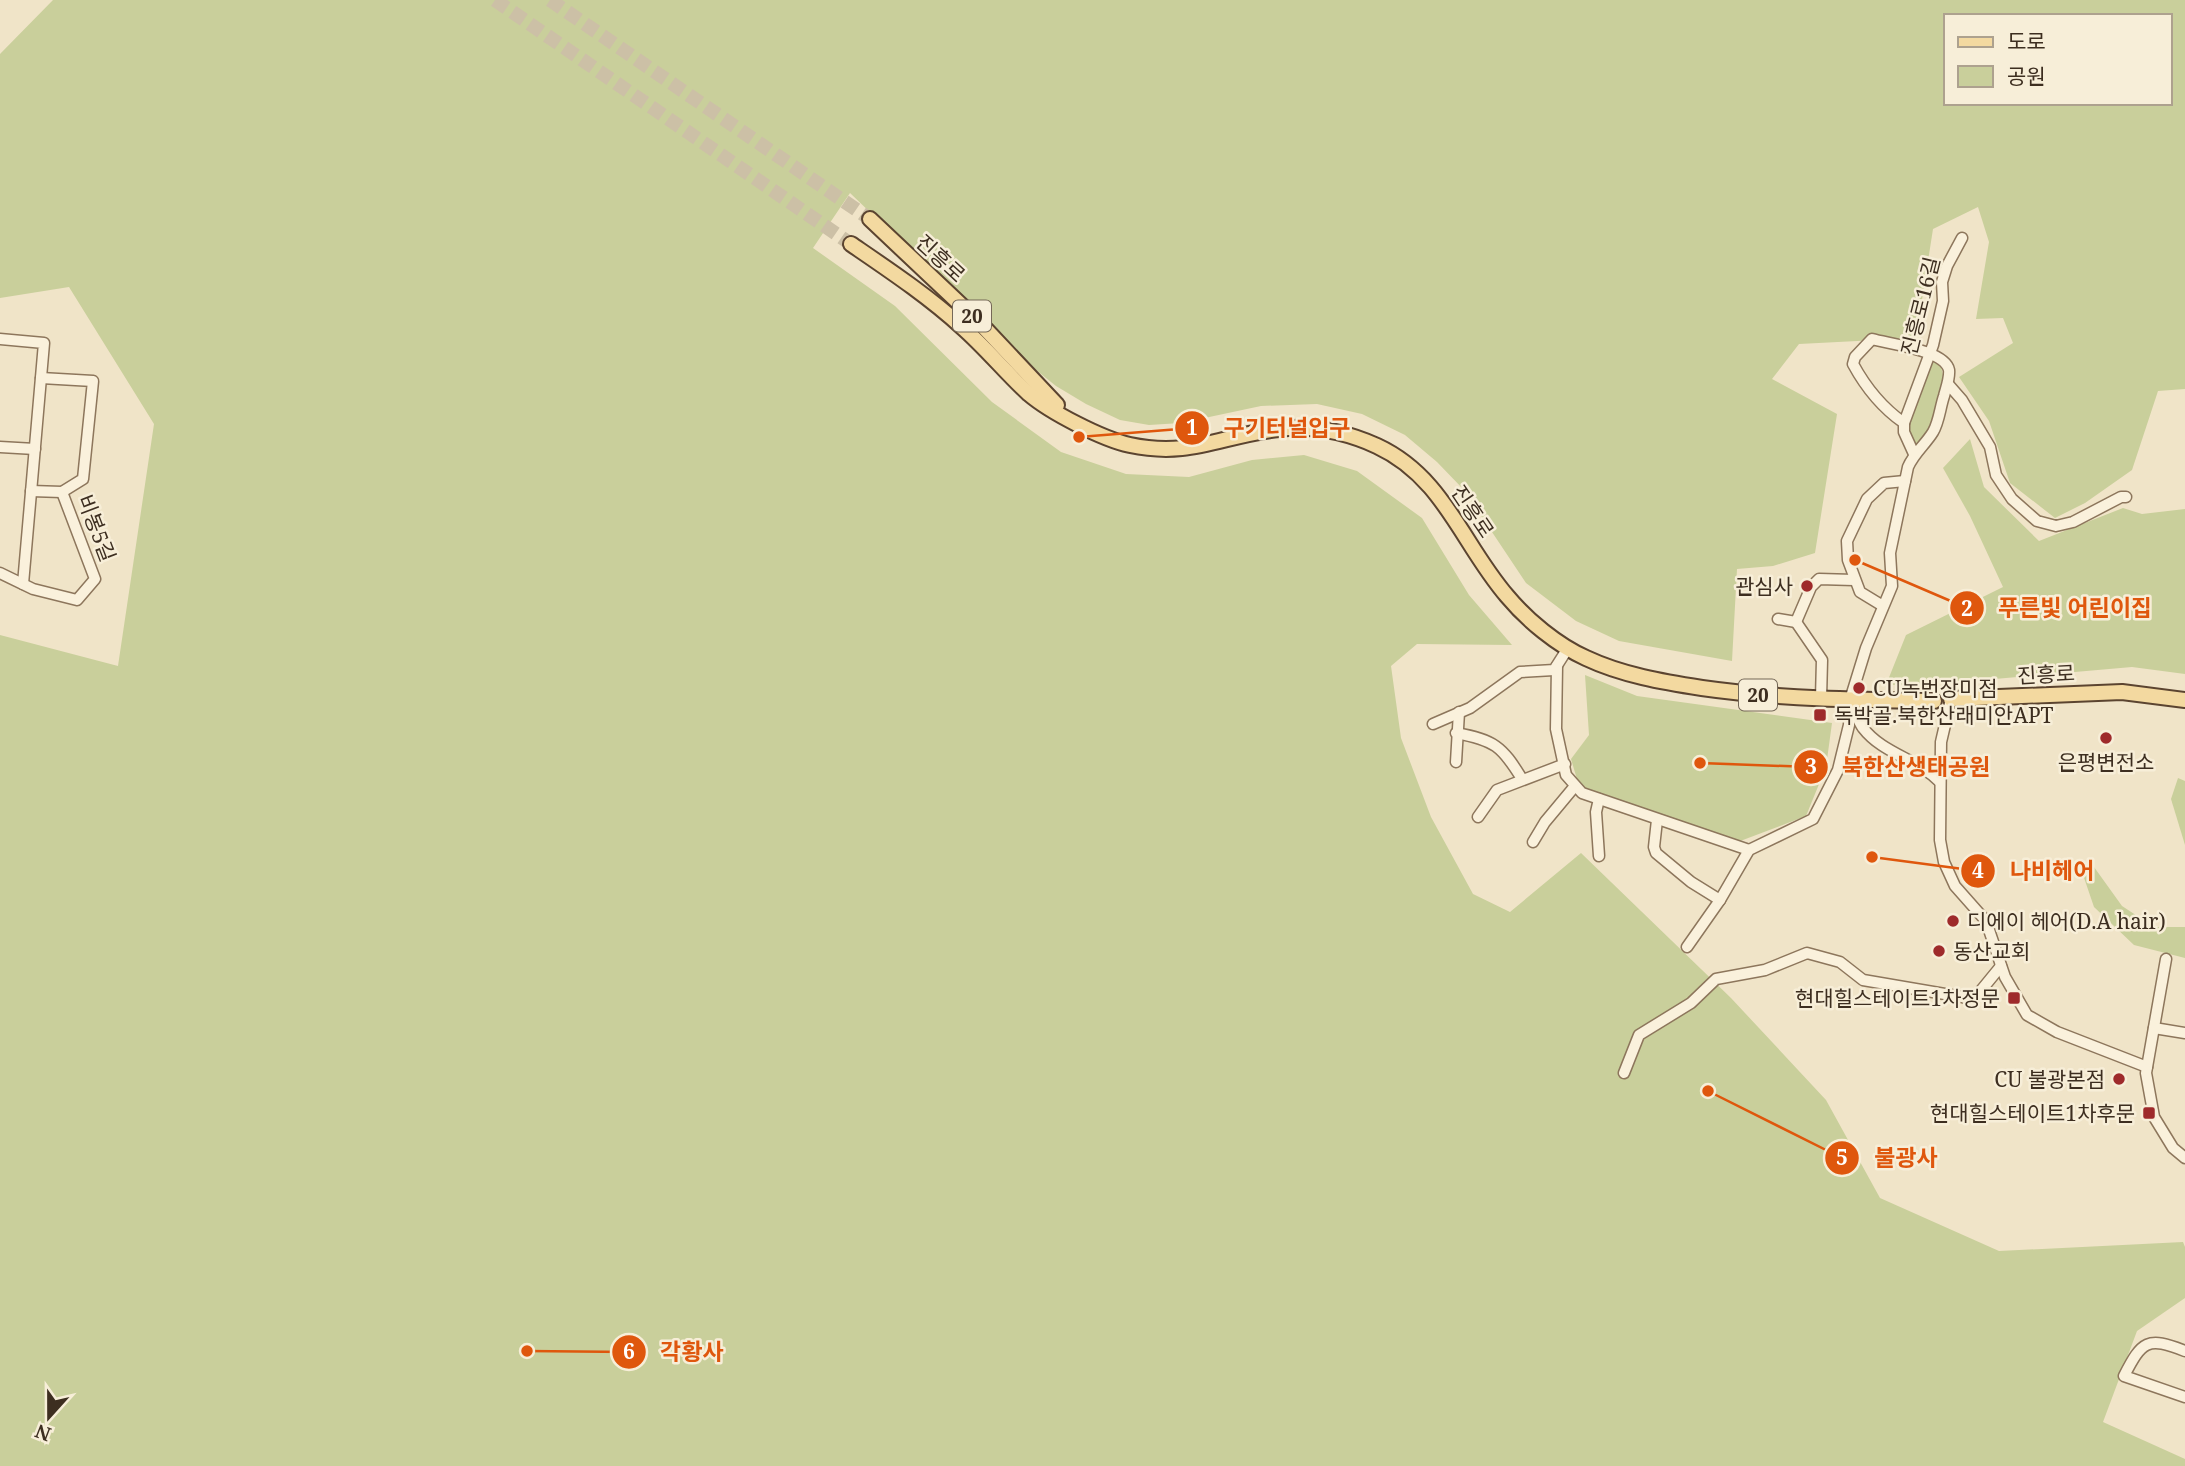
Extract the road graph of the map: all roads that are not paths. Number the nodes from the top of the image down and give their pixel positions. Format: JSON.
{"nodes":[{"id":1,"x":870,"y":219,"type":"tunnel mouth"},
{"id":2,"x":1962,"y":238,"type":"dead end"},
{"id":3,"x":851,"y":244,"type":"tunnel mouth"},
{"id":4,"x":0,"y":339,"type":"edge"},
{"id":5,"x":1930,"y":352,"type":"junction"},
{"id":6,"x":41,"y":378,"type":"junction"},
{"id":7,"x":1948,"y":384,"type":"junction"},
{"id":8,"x":1070,"y":419,"type":"junction"},
{"id":9,"x":1904,"y":423,"type":"junction"},
{"id":10,"x":0,"y":447,"type":"edge"},
{"id":11,"x":35,"y":449,"type":"junction"},
{"id":12,"x":1914,"y":454,"type":"junction"},
{"id":13,"x":1906,"y":481,"type":"junction"},
{"id":14,"x":31,"y":491,"type":"junction"},
{"id":15,"x":62,"y":492,"type":"junction"},
{"id":16,"x":2126,"y":497,"type":"dead end"},
{"id":17,"x":0,"y":573,"type":"edge"},
{"id":18,"x":1854,"y":580,"type":"junction"},
{"id":19,"x":23,"y":584,"type":"junction"},
{"id":20,"x":1883,"y":606,"type":"junction"},
{"id":21,"x":1778,"y":619,"type":"dead end"},
{"id":22,"x":1796,"y":622,"type":"junction"},
{"id":23,"x":1568,"y":649,"type":"junction"},
{"id":24,"x":1557,"y":666,"type":"junction"},
{"id":25,"x":1821,"y":698,"type":"junction"},
{"id":26,"x":1951,"y":699,"type":"joint"},
{"id":27,"x":1850,"y":700,"type":"junction"},
{"id":28,"x":2185,"y":700,"type":"edge"},
{"id":29,"x":1934,"y":701,"type":"dead end"},
{"id":30,"x":1459,"y":712,"type":"junction"},
{"id":31,"x":1433,"y":724,"type":"dead end"},
{"id":32,"x":1457,"y":733,"type":"junction"},
{"id":33,"x":1456,"y":762,"type":"dead end"},
{"id":34,"x":1564,"y":764,"type":"junction"},
{"id":35,"x":1522,"y":779,"type":"junction"},
{"id":36,"x":1940,"y":782,"type":"junction"},
{"id":37,"x":1576,"y":786,"type":"junction"},
{"id":38,"x":1599,"y":799,"type":"junction"},
{"id":39,"x":1478,"y":817,"type":"dead end"},
{"id":40,"x":1657,"y":820,"type":"junction"},
{"id":41,"x":1533,"y":842,"type":"dead end"},
{"id":42,"x":1749,"y":850,"type":"junction"},
{"id":43,"x":1599,"y":856,"type":"dead end"},
{"id":44,"x":1720,"y":900,"type":"junction"},
{"id":45,"x":1687,"y":947,"type":"dead end"},
{"id":46,"x":2166,"y":960,"type":"dead end"},
{"id":47,"x":2001,"y":966,"type":"junction"},
{"id":48,"x":2154,"y":1028,"type":"junction"},
{"id":49,"x":2185,"y":1033,"type":"edge"},
{"id":50,"x":2147,"y":1066,"type":"junction"},
{"id":51,"x":1624,"y":1073,"type":"dead end"},
{"id":52,"x":2185,"y":1158,"type":"edge"},
{"id":53,"x":2185,"y":1351,"type":"edge"},
{"id":54,"x":2185,"y":1397,"type":"edge"}],
"edges":[{"from":1,"to":8,"type":"main road","name":"진흥로","number":"20"},
{"from":2,"to":5,"type":"street","name":"진흥로16길"},
{"from":3,"to":8,"type":"main road","name":"진흥로","number":"20"},
{"from":4,"to":6,"type":"street"},
{"from":5,"to":7,"type":"street"},
{"from":5,"to":9,"type":"street","name":"진흥로16길"},
{"from":5,"to":9,"type":"street"},
{"from":6,"to":11,"type":"street"},
{"from":6,"to":15,"type":"street","name":"비봉5길"},
{"from":7,"to":12,"type":"street"},
{"from":7,"to":16,"type":"street"},
{"from":8,"to":23,"type":"main road","name":"진흥로","number":"20"},
{"from":9,"to":12,"type":"street"},
{"from":10,"to":11,"type":"street"},
{"from":11,"to":14,"type":"street"},
{"from":12,"to":13,"type":"street"},
{"from":13,"to":18,"type":"street"},
{"from":13,"to":20,"type":"street"},
{"from":14,"to":15,"type":"street","name":"비봉5길"},
{"from":14,"to":19,"type":"street"},
{"from":15,"to":19,"type":"street","name":"비봉5길"},
{"from":17,"to":19,"type":"street","name":"비봉5길"},
{"from":18,"to":20,"type":"street"},
{"from":18,"to":22,"type":"street"},
{"from":20,"to":27,"type":"street"},
{"from":21,"to":22,"type":"street"},
{"from":22,"to":25,"type":"street"},
{"from":23,"to":24,"type":"street"},
{"from":23,"to":25,"type":"main road","name":"진흥로","number":"20"},
{"from":24,"to":30,"type":"street"},
{"from":24,"to":34,"type":"street"},
{"from":25,"to":27,"type":"main road","name":"진흥로","number":"20"},
{"from":26,"to":28,"type":"main road","name":"진흥로"},
{"from":26,"to":36,"type":"street","name":"진흥로"},
{"from":27,"to":29,"type":"main road","name":"진흥로","number":"20"},
{"from":27,"to":36,"type":"street"},
{"from":27,"to":42,"type":"street"},
{"from":30,"to":31,"type":"street"},
{"from":30,"to":32,"type":"street"},
{"from":32,"to":33,"type":"street"},
{"from":32,"to":35,"type":"street"},
{"from":34,"to":35,"type":"street"},
{"from":34,"to":37,"type":"street"},
{"from":35,"to":39,"type":"street"},
{"from":36,"to":47,"type":"street","name":"진흥로"},
{"from":37,"to":38,"type":"street"},
{"from":37,"to":41,"type":"street"},
{"from":38,"to":40,"type":"street"},
{"from":38,"to":43,"type":"street"},
{"from":40,"to":42,"type":"street"},
{"from":40,"to":44,"type":"street"},
{"from":42,"to":44,"type":"street"},
{"from":44,"to":45,"type":"street"},
{"from":46,"to":48,"type":"street"},
{"from":47,"to":50,"type":"street","name":"진흥로"},
{"from":47,"to":51,"type":"street"},
{"from":48,"to":49,"type":"street"},
{"from":48,"to":50,"type":"street"},
{"from":50,"to":52,"type":"street"},
{"from":53,"to":54,"type":"street"}]}
